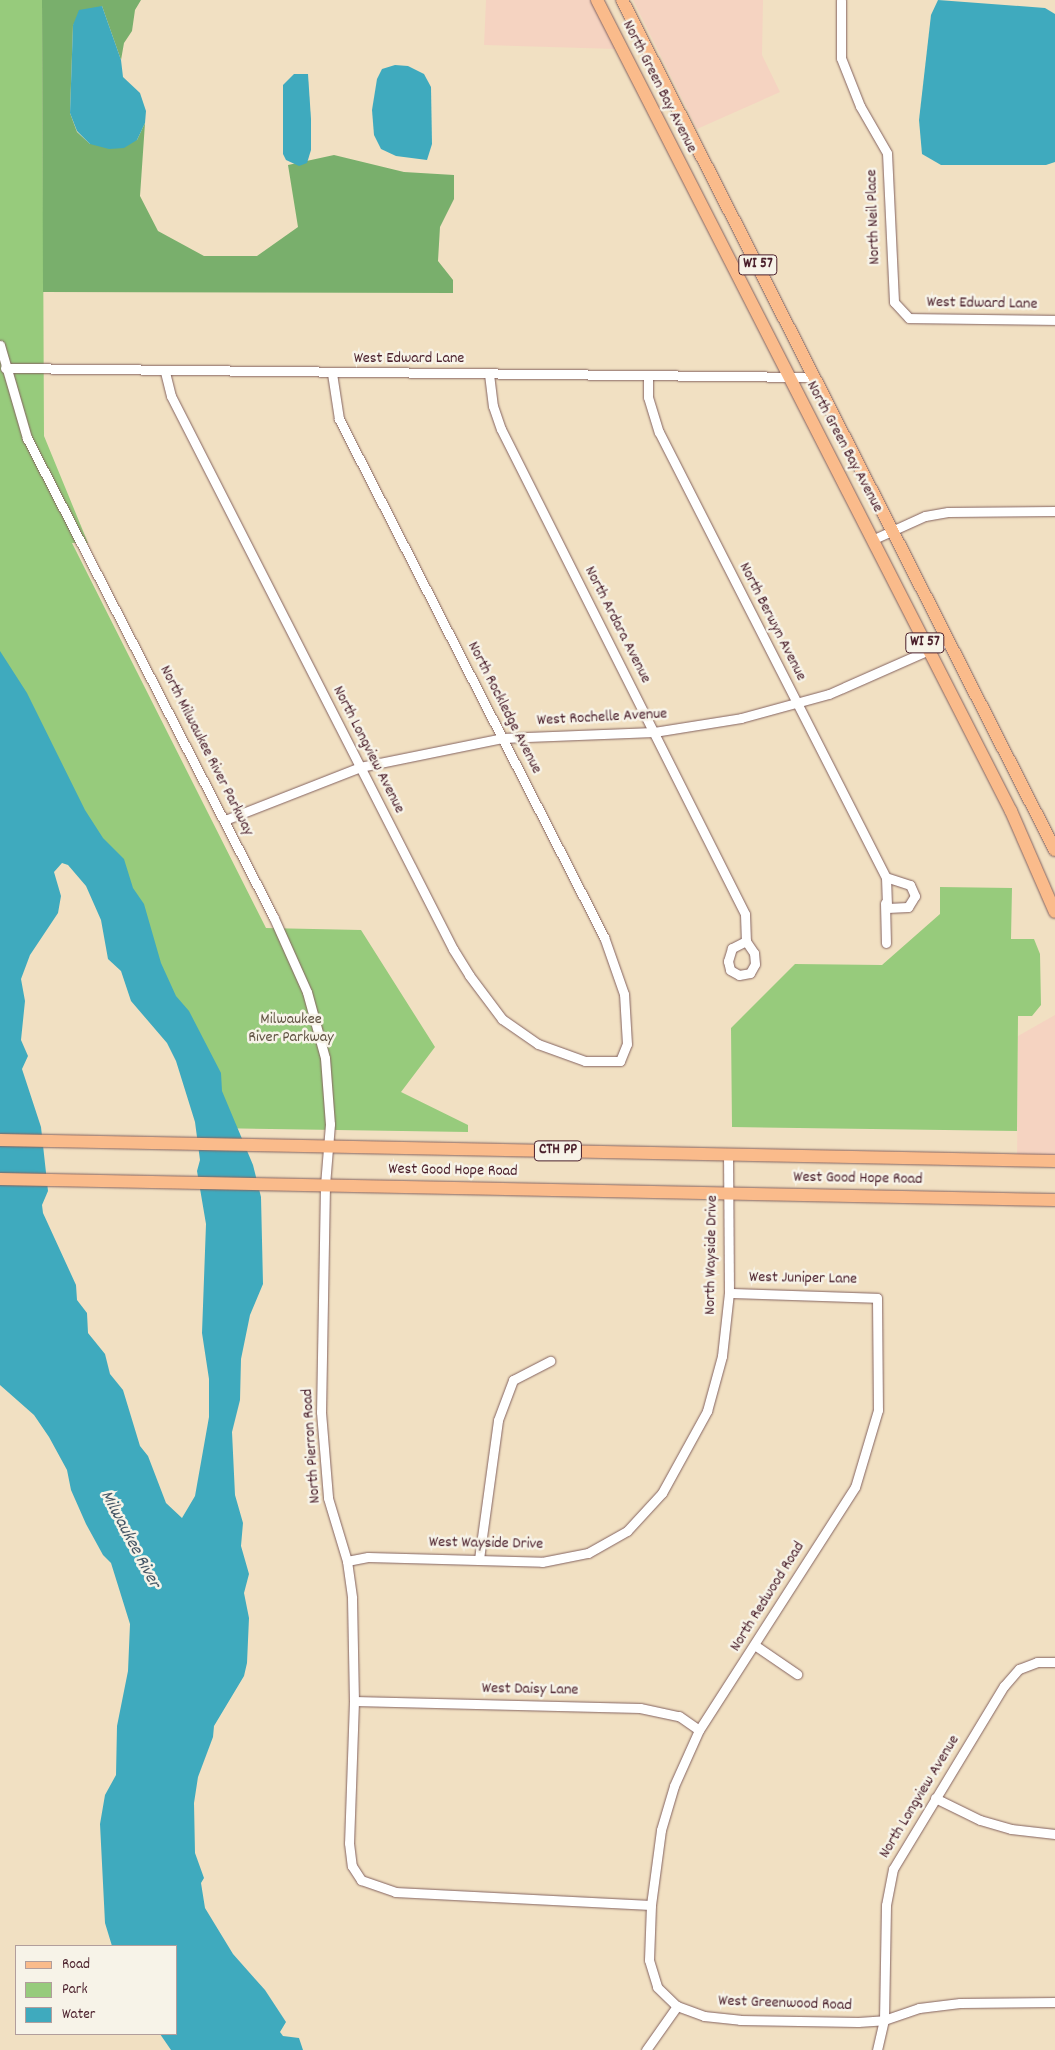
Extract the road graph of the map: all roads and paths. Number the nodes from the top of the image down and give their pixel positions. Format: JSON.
{"nodes":[{"id":1,"x":597,"y":0,"type":"edge"},
{"id":2,"x":622,"y":0,"type":"edge"},
{"id":3,"x":840,"y":0,"type":"edge"},
{"id":4,"x":909,"y":318,"type":"joint"},
{"id":5,"x":1055,"y":320,"type":"edge"},
{"id":6,"x":0,"y":345,"type":"edge"},
{"id":7,"x":5,"y":368,"type":"junction"},
{"id":8,"x":165,"y":372,"type":"junction"},
{"id":9,"x":332,"y":373,"type":"junction"},
{"id":10,"x":489,"y":374,"type":"junction"},
{"id":11,"x":648,"y":376,"type":"junction"},
{"id":12,"x":789,"y":377,"type":"junction"},
{"id":13,"x":814,"y":378,"type":"junction"},
{"id":14,"x":1055,"y":511,"type":"edge"},
{"id":15,"x":892,"y":531,"type":"junction"},
{"id":16,"x":874,"y":539,"type":"junction"},
{"id":17,"x":949,"y":641,"type":"junction"},
{"id":18,"x":929,"y":651,"type":"junction"},
{"id":19,"x":798,"y":704,"type":"junction"},
{"id":20,"x":654,"y":732,"type":"junction"},
{"id":21,"x":502,"y":738,"type":"junction"},
{"id":22,"x":360,"y":767,"type":"junction"},
{"id":23,"x":225,"y":820,"type":"junction"},
{"id":24,"x":1055,"y":850,"type":"edge"},
{"id":25,"x":886,"y":877,"type":"junction"},
{"id":26,"x":885,"y":903,"type":"junction"},
{"id":27,"x":1055,"y":912,"type":"edge"},
{"id":28,"x":746,"y":942,"type":"dead end"},
{"id":29,"x":886,"y":943,"type":"dead end"},
{"id":30,"x":620,"y":1061,"type":"joint"},
{"id":31,"x":0,"y":1140,"type":"edge"},
{"id":32,"x":329,"y":1147,"type":"junction"},
{"id":33,"x":728,"y":1155,"type":"junction"},
{"id":34,"x":1055,"y":1161,"type":"edge"},
{"id":35,"x":0,"y":1179,"type":"edge"},
{"id":36,"x":325,"y":1185,"type":"junction"},
{"id":37,"x":728,"y":1192,"type":"junction"},
{"id":38,"x":1055,"y":1200,"type":"edge"},
{"id":39,"x":729,"y":1293,"type":"junction"},
{"id":40,"x":877,"y":1298,"type":"joint"},
{"id":41,"x":550,"y":1361,"type":"dead end"},
{"id":42,"x":662,"y":1492,"type":"joint"},
{"id":43,"x":479,"y":1559,"type":"junction"},
{"id":44,"x":347,"y":1560,"type":"junction"},
{"id":45,"x":756,"y":1646,"type":"junction"},
{"id":46,"x":1055,"y":1662,"type":"edge"},
{"id":47,"x":796,"y":1674,"type":"dead end"},
{"id":48,"x":354,"y":1701,"type":"junction"},
{"id":49,"x":699,"y":1730,"type":"junction"},
{"id":50,"x":935,"y":1798,"type":"junction"},
{"id":51,"x":1055,"y":1834,"type":"edge"},
{"id":52,"x":651,"y":1905,"type":"junction"},
{"id":53,"x":1055,"y":2002,"type":"edge"},
{"id":54,"x":676,"y":2006,"type":"junction"},
{"id":55,"x":884,"y":2020,"type":"junction"},
{"id":56,"x":646,"y":2050,"type":"edge"},
{"id":57,"x":877,"y":2050,"type":"edge"}],
"edges":[{"from":1,"to":12,"type":"main road","name":"North Green Bay Avenue","number":"WI 57"},
{"from":2,"to":13,"type":"main road","name":"North Green Bay Avenue","number":"WI 57"},
{"from":3,"to":4,"type":"street","name":"North Neil Place"},
{"from":4,"to":5,"type":"street","name":"West Edward Lane"},
{"from":6,"to":7,"type":"street","name":"North Milwaukee River Parkway"},
{"from":7,"to":8,"type":"street","name":"West Edward Lane"},
{"from":7,"to":23,"type":"street","name":"North Milwaukee River Parkway"},
{"from":8,"to":9,"type":"street","name":"West Edward Lane"},
{"from":8,"to":22,"type":"street","name":"North Longview Avenue"},
{"from":9,"to":10,"type":"street","name":"West Edward Lane"},
{"from":9,"to":21,"type":"street","name":"North Rockledge Avenue"},
{"from":10,"to":11,"type":"street","name":"West Edward Lane"},
{"from":10,"to":20,"type":"street","name":"North Ardara Avenue"},
{"from":11,"to":12,"type":"street","name":"West Edward Lane"},
{"from":11,"to":19,"type":"street","name":"North Berwyn Avenue"},
{"from":12,"to":13,"type":"street","name":"West Edward Lane"},
{"from":12,"to":16,"type":"main road","name":"North Green Bay Avenue","number":"WI 57"},
{"from":13,"to":15,"type":"main road","name":"North Green Bay Avenue","number":"WI 57"},
{"from":14,"to":15,"type":"street"},
{"from":15,"to":16,"type":"street"},
{"from":15,"to":17,"type":"main road","name":"North Green Bay Avenue","number":"WI 57"},
{"from":16,"to":18,"type":"main road","name":"North Green Bay Avenue","number":"WI 57"},
{"from":17,"to":18,"type":"street","name":"West Rochelle Avenue"},
{"from":17,"to":24,"type":"main road","name":"North Green Bay Avenue","number":"WI 57"},
{"from":18,"to":19,"type":"street","name":"West Rochelle Avenue"},
{"from":18,"to":27,"type":"main road","name":"North Green Bay Avenue","number":"WI 57"},
{"from":19,"to":20,"type":"street","name":"West Rochelle Avenue"},
{"from":19,"to":25,"type":"street","name":"North Berwyn Avenue"},
{"from":20,"to":21,"type":"street","name":"West Rochelle Avenue"},
{"from":20,"to":28,"type":"street","name":"North Ardara Avenue"},
{"from":21,"to":22,"type":"street","name":"West Rochelle Avenue"},
{"from":21,"to":30,"type":"street","name":"North Rockledge Avenue"},
{"from":22,"to":23,"type":"street","name":"West Rochelle Avenue"},
{"from":22,"to":30,"type":"street","name":"North Longview Avenue"},
{"from":23,"to":32,"type":"street","name":"North Milwaukee River Parkway"},
{"from":25,"to":26,"type":"street","name":"North Berwyn Avenue"},
{"from":25,"to":26,"type":"street"},
{"from":26,"to":29,"type":"street","name":"North Berwyn Avenue"},
{"from":31,"to":32,"type":"main road","name":"West Good Hope Road"},
{"from":32,"to":33,"type":"main road","name":"West Good Hope Road","number":"CTH PP"},
{"from":32,"to":36,"type":"street","name":"North Milwaukee River Parkway"},
{"from":33,"to":34,"type":"main road","name":"West Good Hope Road","number":"CTH PP"},
{"from":33,"to":37,"type":"street","name":"North Wayside Drive"},
{"from":35,"to":36,"type":"main road","name":"West Good Hope Road"},
{"from":36,"to":37,"type":"main road","name":"West Good Hope Road"},
{"from":36,"to":44,"type":"street","name":"North Pierron Road"},
{"from":37,"to":38,"type":"main road","name":"West Good Hope Road"},
{"from":37,"to":39,"type":"street","name":"North Wayside Drive"},
{"from":39,"to":40,"type":"street","name":"West Juniper Lane"},
{"from":39,"to":42,"type":"street","name":"North Wayside Drive"},
{"from":40,"to":45,"type":"street","name":"North Redwood Road"},
{"from":41,"to":43,"type":"street"},
{"from":42,"to":43,"type":"street","name":"West Wayside Drive"},
{"from":43,"to":44,"type":"street","name":"West Wayside Drive"},
{"from":44,"to":48,"type":"street","name":"North Pierron Road"},
{"from":45,"to":47,"type":"street"},
{"from":45,"to":49,"type":"street","name":"North Redwood Road"},
{"from":46,"to":50,"type":"street","name":"North Longview Avenue"},
{"from":48,"to":49,"type":"street","name":"West Daisy Lane"},
{"from":48,"to":52,"type":"street","name":"North Pierron Road"},
{"from":49,"to":52,"type":"street","name":"North Redwood Road"},
{"from":50,"to":51,"type":"street"},
{"from":50,"to":55,"type":"street","name":"North Longview Avenue"},
{"from":52,"to":54,"type":"street","name":"West Greenwood Road"},
{"from":53,"to":55,"type":"street","name":"West Greenwood Road"},
{"from":54,"to":55,"type":"street","name":"West Greenwood Road"},
{"from":54,"to":56,"type":"street"},
{"from":55,"to":57,"type":"street","name":"North Longview Avenue"}]}
